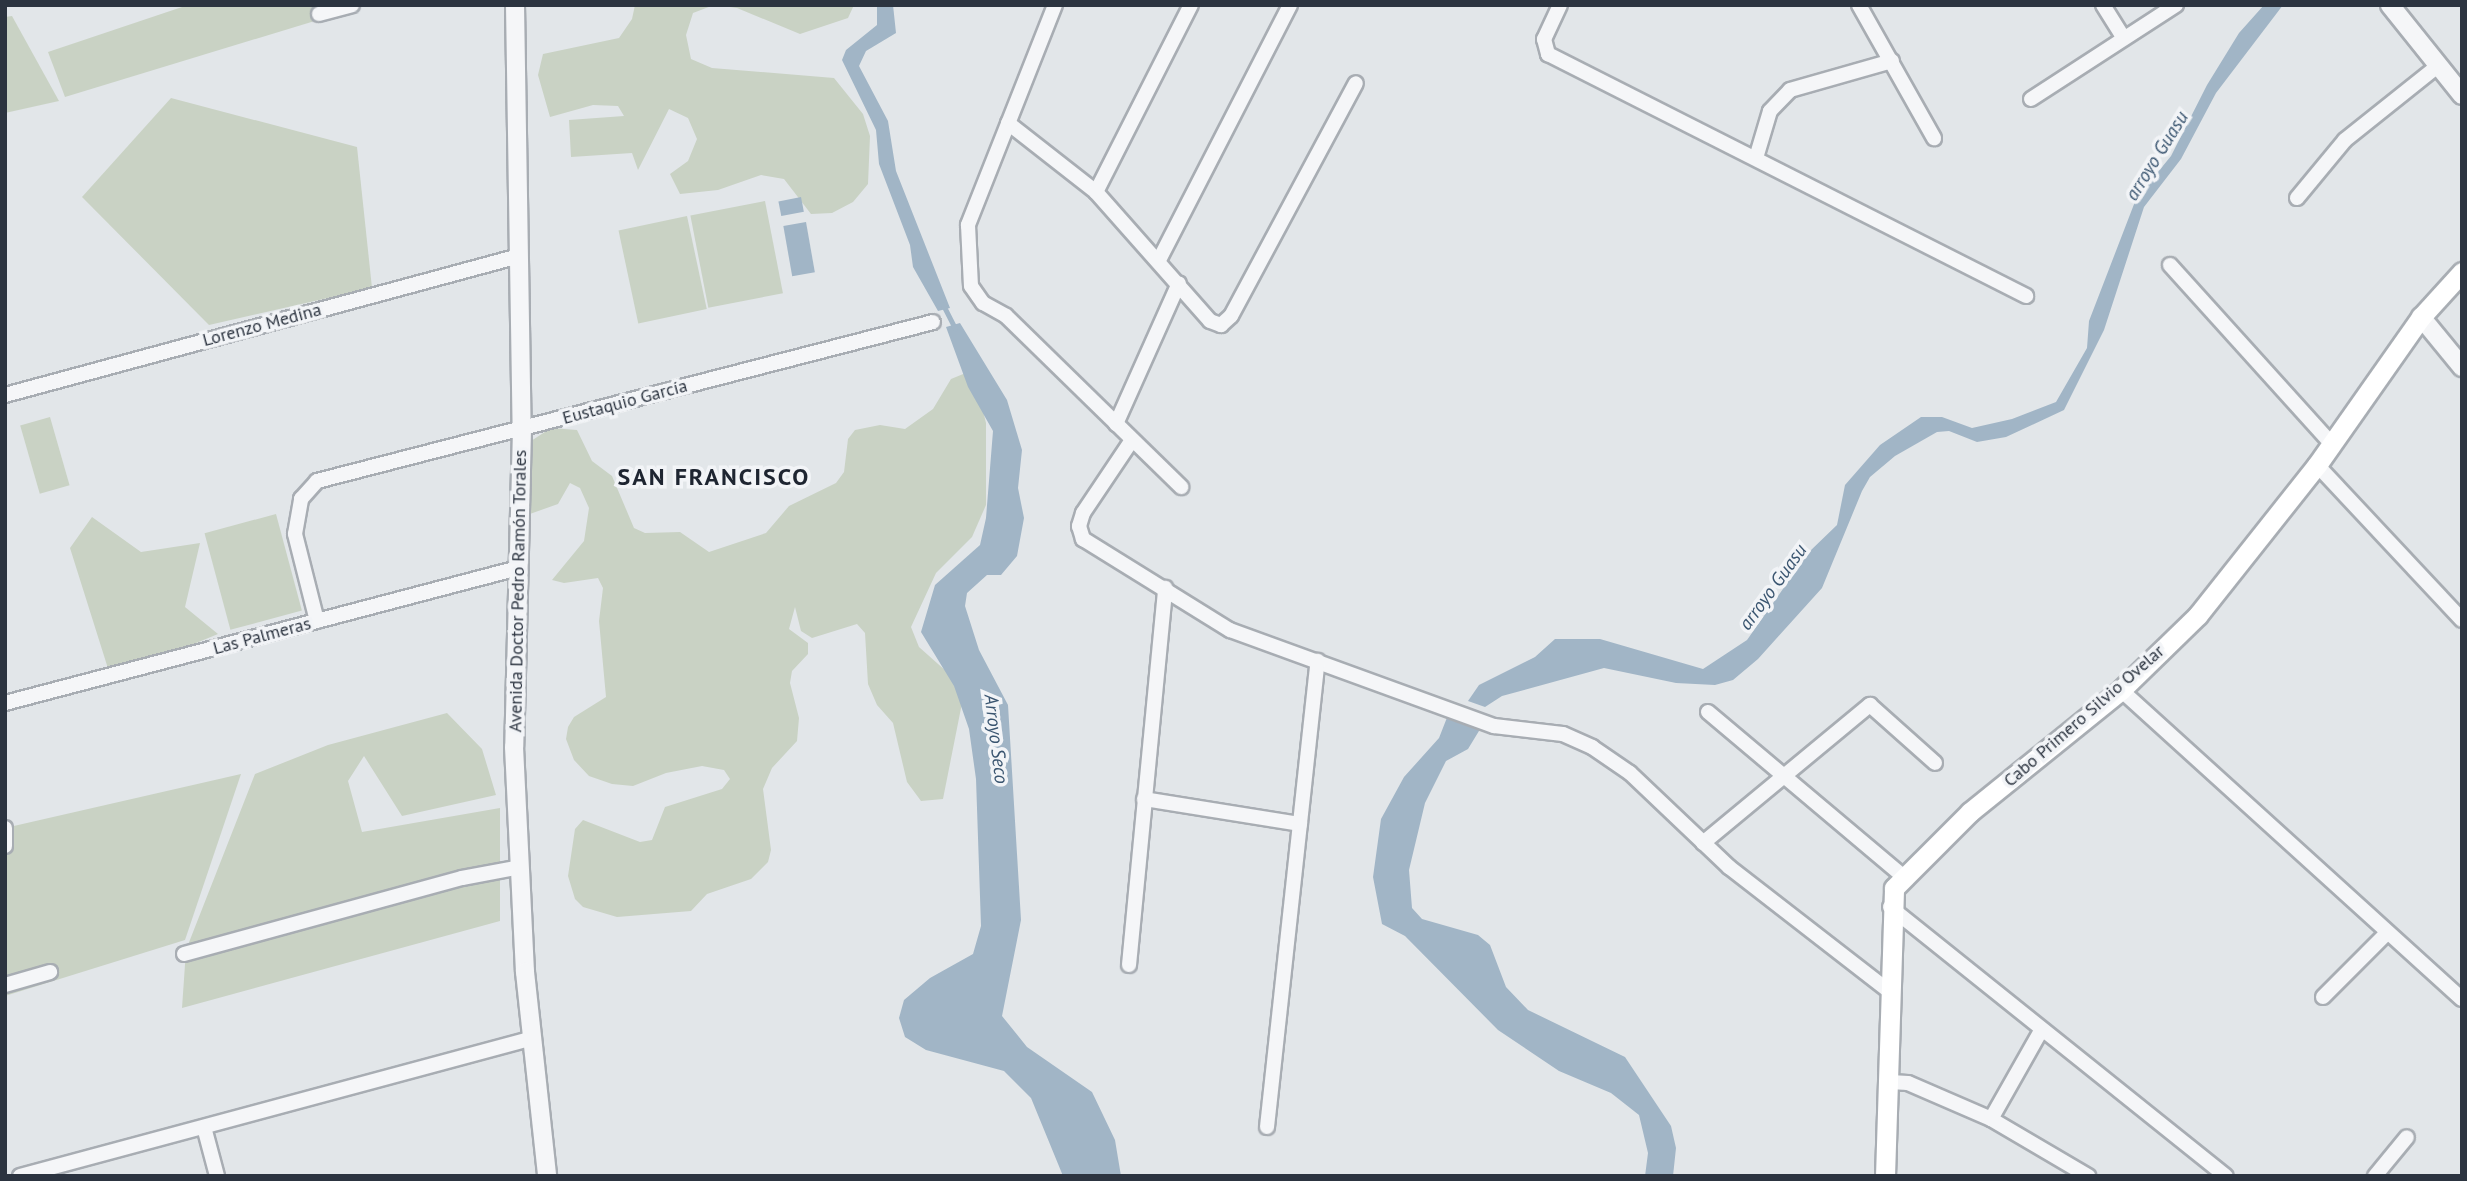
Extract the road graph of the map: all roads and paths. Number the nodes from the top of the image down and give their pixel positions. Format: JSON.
{"nodes":[{"id":1,"x":352,"y":5,"type":"edge"},
{"id":2,"x":515,"y":5,"type":"edge"},
{"id":3,"x":1055,"y":5,"type":"edge"},
{"id":4,"x":1191,"y":5,"type":"edge"},
{"id":5,"x":1290,"y":5,"type":"edge"},
{"id":6,"x":1560,"y":5,"type":"edge"},
{"id":7,"x":1859,"y":5,"type":"edge"},
{"id":8,"x":2103,"y":5,"type":"edge"},
{"id":9,"x":2176,"y":5,"type":"edge"},
{"id":10,"x":2390,"y":5,"type":"edge"},
{"id":11,"x":319,"y":14,"type":"dead end"},
{"id":12,"x":2122,"y":36,"type":"junction"},
{"id":13,"x":1892,"y":61,"type":"junction"},
{"id":14,"x":2439,"y":65,"type":"junction"},
{"id":15,"x":1356,"y":83,"type":"dead end"},
{"id":16,"x":2462,"y":95,"type":"edge"},
{"id":17,"x":2031,"y":99,"type":"dead end"},
{"id":18,"x":1008,"y":123,"type":"junction"},
{"id":19,"x":1934,"y":138,"type":"dead end"},
{"id":20,"x":1756,"y":158,"type":"junction"},
{"id":21,"x":1096,"y":192,"type":"junction"},
{"id":22,"x":2297,"y":198,"type":"dead end"},
{"id":23,"x":519,"y":256,"type":"junction"},
{"id":24,"x":1159,"y":260,"type":"junction"},
{"id":25,"x":2170,"y":265,"type":"dead end"},
{"id":26,"x":2462,"y":272,"type":"edge"},
{"id":27,"x":1179,"y":284,"type":"junction"},
{"id":28,"x":2026,"y":296,"type":"dead end"},
{"id":29,"x":2421,"y":317,"type":"junction"},
{"id":30,"x":933,"y":321,"type":"dead end"},
{"id":31,"x":2462,"y":367,"type":"edge"},
{"id":32,"x":5,"y":394,"type":"edge"},
{"id":33,"x":1116,"y":424,"type":"junction"},
{"id":34,"x":522,"y":429,"type":"junction"},
{"id":35,"x":1132,"y":440,"type":"junction"},
{"id":36,"x":2332,"y":444,"type":"junction"},
{"id":37,"x":2317,"y":465,"type":"junction"},
{"id":38,"x":1181,"y":487,"type":"dead end"},
{"id":39,"x":518,"y":568,"type":"junction"},
{"id":40,"x":1165,"y":588,"type":"junction"},
{"id":41,"x":2462,"y":620,"type":"edge"},
{"id":42,"x":317,"y":621,"type":"junction"},
{"id":43,"x":1318,"y":661,"type":"junction"},
{"id":44,"x":2120,"y":690,"type":"junction"},
{"id":45,"x":5,"y":703,"type":"edge"},
{"id":46,"x":1708,"y":712,"type":"dead end"},
{"id":47,"x":1935,"y":762,"type":"dead end"},
{"id":48,"x":1789,"y":776,"type":"junction"},
{"id":49,"x":1144,"y":799,"type":"junction"},
{"id":50,"x":1300,"y":824,"type":"junction"},
{"id":51,"x":5,"y":828,"type":"edge"},
{"id":52,"x":1703,"y":843,"type":"junction"},
{"id":53,"x":5,"y":845,"type":"edge"},
{"id":54,"x":520,"y":867,"type":"junction"},
{"id":55,"x":1904,"y":877,"type":"junction"},
{"id":56,"x":1890,"y":907,"type":"junction"},
{"id":57,"x":2386,"y":934,"type":"junction"},
{"id":58,"x":184,"y":954,"type":"dead end"},
{"id":59,"x":1129,"y":965,"type":"dead end"},
{"id":60,"x":50,"y":972,"type":"dead end"},
{"id":61,"x":5,"y":985,"type":"edge"},
{"id":62,"x":1890,"y":992,"type":"junction"},
{"id":63,"x":2323,"y":998,"type":"dead end"},
{"id":64,"x":2462,"y":999,"type":"edge"},
{"id":65,"x":2042,"y":1028,"type":"junction"},
{"id":66,"x":533,"y":1038,"type":"junction"},
{"id":67,"x":1890,"y":1082,"type":"junction"},
{"id":68,"x":1991,"y":1119,"type":"junction"},
{"id":69,"x":204,"y":1127,"type":"junction"},
{"id":70,"x":1267,"y":1127,"type":"dead end"},
{"id":71,"x":2407,"y":1137,"type":"dead end"},
{"id":72,"x":20,"y":1176,"type":"edge"},
{"id":73,"x":217,"y":1176,"type":"edge"},
{"id":74,"x":547,"y":1176,"type":"edge"},
{"id":75,"x":1885,"y":1176,"type":"edge"},
{"id":76,"x":2088,"y":1176,"type":"edge"},
{"id":77,"x":2226,"y":1176,"type":"edge"},
{"id":78,"x":2375,"y":1176,"type":"edge"}],
"edges":[{"from":1,"to":11,"type":"street"},
{"from":2,"to":23,"type":"street","name":"Avenida Doctor Pedro Ramón Torales"},
{"from":3,"to":18,"type":"street"},
{"from":4,"to":21,"type":"street"},
{"from":5,"to":24,"type":"street"},
{"from":6,"to":20,"type":"street"},
{"from":7,"to":13,"type":"street"},
{"from":8,"to":12,"type":"street"},
{"from":9,"to":12,"type":"street"},
{"from":10,"to":14,"type":"street"},
{"from":12,"to":17,"type":"street"},
{"from":13,"to":19,"type":"street"},
{"from":13,"to":20,"type":"street"},
{"from":14,"to":16,"type":"street"},
{"from":14,"to":22,"type":"street"},
{"from":15,"to":27,"type":"street"},
{"from":18,"to":21,"type":"street"},
{"from":18,"to":33,"type":"street"},
{"from":20,"to":28,"type":"street"},
{"from":21,"to":24,"type":"street"},
{"from":23,"to":32,"type":"street","name":"Lorenzo Medina"},
{"from":23,"to":34,"type":"street","name":"Avenida Doctor Pedro Ramón Torales"},
{"from":24,"to":27,"type":"street"},
{"from":25,"to":36,"type":"street"},
{"from":26,"to":29,"type":"main road","name":"Cabo Primero Silvio Ovelar"},
{"from":27,"to":33,"type":"street"},
{"from":29,"to":31,"type":"street"},
{"from":29,"to":36,"type":"main road","name":"Cabo Primero Silvio Ovelar"},
{"from":30,"to":34,"type":"street","name":"Eustaquio García"},
{"from":33,"to":35,"type":"street"},
{"from":34,"to":39,"type":"street","name":"Avenida Doctor Pedro Ramón Torales"},
{"from":34,"to":42,"type":"street","name":"Eustaquio García"},
{"from":35,"to":38,"type":"street"},
{"from":35,"to":40,"type":"street"},
{"from":36,"to":37,"type":"main road","name":"Cabo Primero Silvio Ovelar"},
{"from":37,"to":41,"type":"street"},
{"from":37,"to":44,"type":"main road","name":"Cabo Primero Silvio Ovelar"},
{"from":39,"to":42,"type":"street","name":"Las Palmeras"},
{"from":39,"to":54,"type":"street","name":"Avenida Doctor Pedro Ramón Torales"},
{"from":40,"to":43,"type":"street"},
{"from":40,"to":49,"type":"street"},
{"from":42,"to":45,"type":"street","name":"Las Palmeras"},
{"from":43,"to":50,"type":"street"},
{"from":43,"to":52,"type":"street"},
{"from":44,"to":55,"type":"main road","name":"Cabo Primero Silvio Ovelar"},
{"from":44,"to":57,"type":"street"},
{"from":46,"to":48,"type":"street"},
{"from":47,"to":48,"type":"street"},
{"from":48,"to":52,"type":"street"},
{"from":48,"to":55,"type":"street"},
{"from":49,"to":50,"type":"street"},
{"from":49,"to":59,"type":"street"},
{"from":50,"to":70,"type":"street"},
{"from":51,"to":53,"type":"street"},
{"from":52,"to":62,"type":"street"},
{"from":54,"to":58,"type":"street"},
{"from":54,"to":66,"type":"street","name":"Avenida Doctor Pedro Ramón Torales"},
{"from":55,"to":56,"type":"main road","name":"Cabo Primero Silvio Ovelar"},
{"from":56,"to":62,"type":"main road","name":"Cabo Primero Silvio Ovelar"},
{"from":56,"to":65,"type":"street"},
{"from":57,"to":63,"type":"street"},
{"from":57,"to":64,"type":"street"},
{"from":60,"to":61,"type":"street"},
{"from":62,"to":67,"type":"main road","name":"Cabo Primero Silvio Ovelar"},
{"from":65,"to":68,"type":"street"},
{"from":65,"to":77,"type":"street"},
{"from":66,"to":69,"type":"street"},
{"from":66,"to":74,"type":"street","name":"Avenida Doctor Pedro Ramón Torales"},
{"from":67,"to":68,"type":"street"},
{"from":67,"to":75,"type":"main road","name":"Cabo Primero Silvio Ovelar"},
{"from":68,"to":76,"type":"street"},
{"from":69,"to":72,"type":"street"},
{"from":69,"to":73,"type":"street"},
{"from":71,"to":78,"type":"street"}]}
